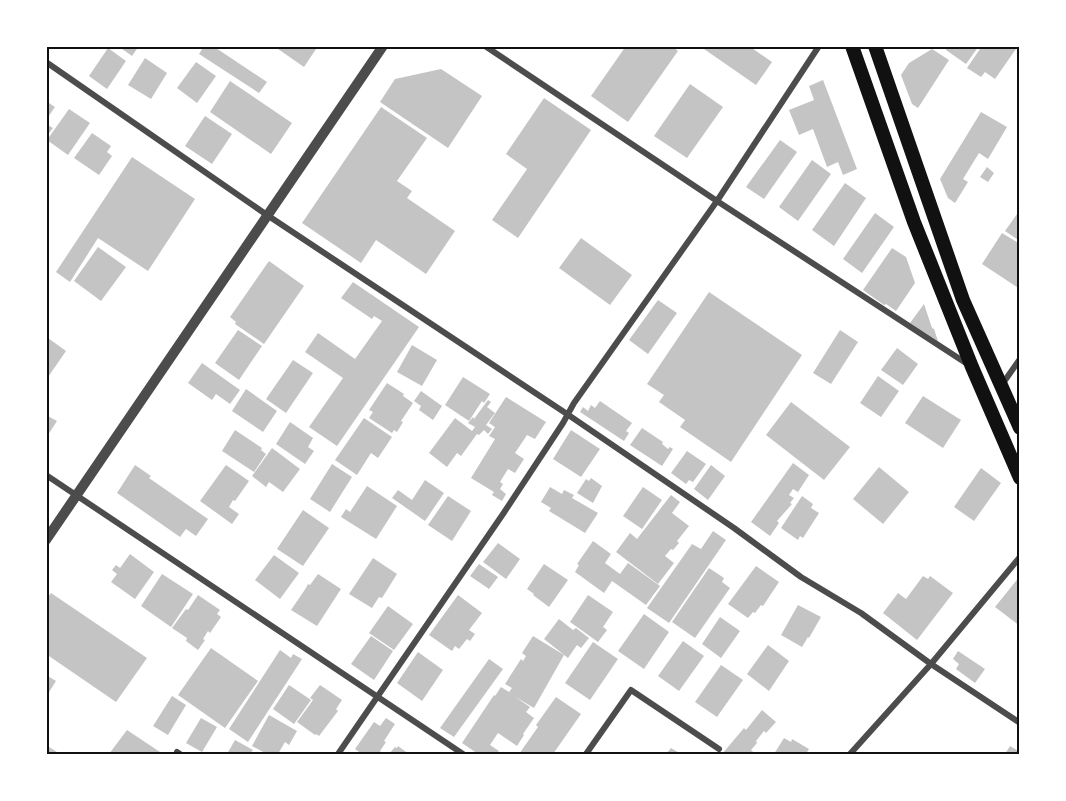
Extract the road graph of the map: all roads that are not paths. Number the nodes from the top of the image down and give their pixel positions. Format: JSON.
{"nodes":[{"id":1,"x":383,"y":46,"type":"edge"},
{"id":2,"x":485,"y":46,"type":"edge"},
{"id":3,"x":819,"y":46,"type":"edge"},
{"id":4,"x":852,"y":46,"type":"edge"},
{"id":5,"x":874,"y":46,"type":"edge"},
{"id":6,"x":46,"y":62,"type":"edge"},
{"id":7,"x":717,"y":201,"type":"junction"},
{"id":8,"x":267,"y":215,"type":"junction"},
{"id":9,"x":1020,"y":359,"type":"edge"},
{"id":10,"x":972,"y":367,"type":"junction"},
{"id":11,"x":1001,"y":387,"type":"junction"},
{"id":12,"x":567,"y":414,"type":"junction"},
{"id":13,"x":1020,"y":428,"type":"edge"},
{"id":14,"x":46,"y":475,"type":"edge"},
{"id":15,"x":1020,"y":478,"type":"edge"},
{"id":16,"x":76,"y":495,"type":"junction"},
{"id":17,"x":46,"y":540,"type":"edge"},
{"id":18,"x":1020,"y":557,"type":"edge"},
{"id":19,"x":931,"y":664,"type":"junction"},
{"id":20,"x":377,"y":696,"type":"junction"},
{"id":21,"x":1020,"y":723,"type":"edge"},
{"id":22,"x":719,"y":749,"type":"dead end"},
{"id":23,"x":338,"y":754,"type":"edge"},
{"id":24,"x":463,"y":754,"type":"edge"},
{"id":25,"x":586,"y":754,"type":"edge"},
{"id":26,"x":850,"y":754,"type":"edge"}],
"edges":[{"from":1,"to":8,"type":"street"},
{"from":2,"to":7,"type":"street"},
{"from":3,"to":7,"type":"street"},
{"from":4,"to":10,"type":"main road"},
{"from":5,"to":11,"type":"main road"},
{"from":6,"to":8,"type":"street"},
{"from":7,"to":10,"type":"street"},
{"from":7,"to":12,"type":"street"},
{"from":8,"to":12,"type":"street"},
{"from":8,"to":16,"type":"street"},
{"from":9,"to":11,"type":"street"},
{"from":10,"to":15,"type":"main road"},
{"from":11,"to":13,"type":"main road"},
{"from":12,"to":19,"type":"street"},
{"from":12,"to":20,"type":"street"},
{"from":14,"to":16,"type":"street"},
{"from":16,"to":17,"type":"street"},
{"from":16,"to":20,"type":"street"},
{"from":18,"to":19,"type":"street"},
{"from":19,"to":21,"type":"street"},
{"from":19,"to":26,"type":"street"},
{"from":20,"to":23,"type":"street"},
{"from":20,"to":24,"type":"street"},
{"from":22,"to":25,"type":"street"}]}
